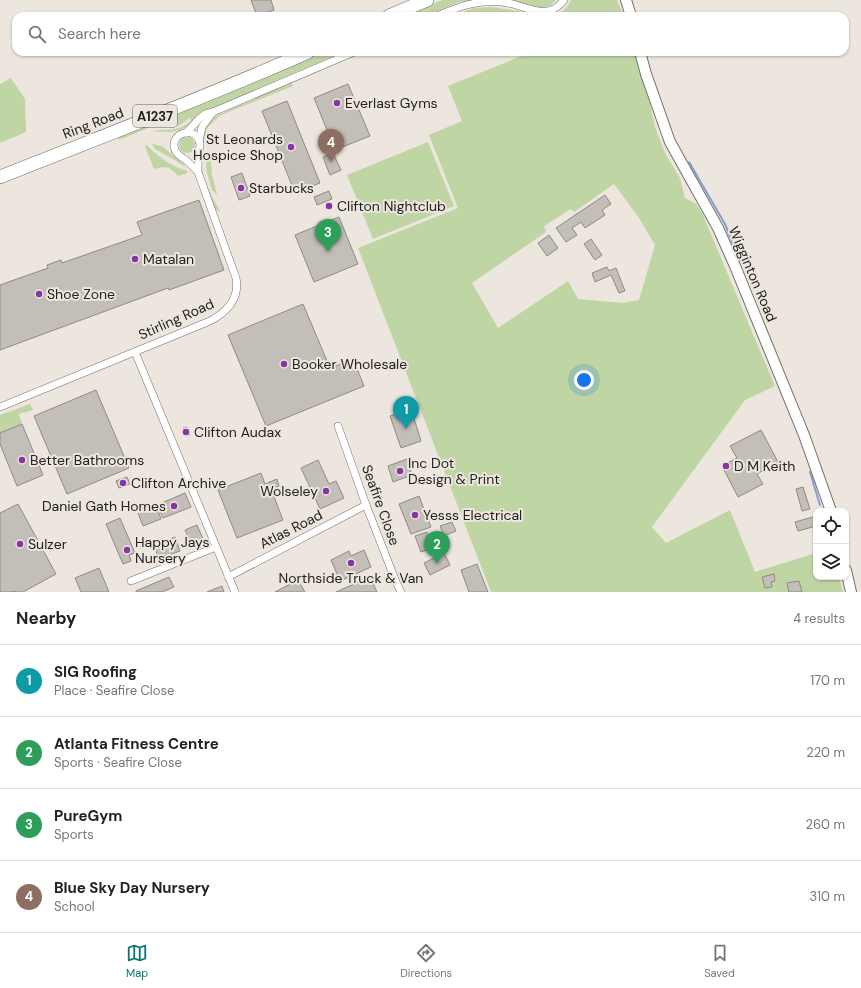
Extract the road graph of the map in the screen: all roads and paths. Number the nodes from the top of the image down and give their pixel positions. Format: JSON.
{"nodes":[{"id":1,"x":426,"y":0,"type":"edge"},
{"id":2,"x":564,"y":0,"type":"edge"},
{"id":3,"x":626,"y":0,"type":"edge"},
{"id":4,"x":399,"y":12,"type":"edge"},
{"id":5,"x":447,"y":12,"type":"edge"},
{"id":6,"x":546,"y":12,"type":"edge"},
{"id":7,"x":546,"y":12,"type":"edge"},
{"id":8,"x":630,"y":12,"type":"edge"},
{"id":9,"x":299,"y":56,"type":"edge"},
{"id":10,"x":345,"y":56,"type":"edge"},
{"id":11,"x":641,"y":56,"type":"edge"},
{"id":12,"x":213,"y":112,"type":"junction"},
{"id":13,"x":186,"y":132,"type":"junction"},
{"id":14,"x":199,"y":141,"type":"junction"},
{"id":15,"x":199,"y":151,"type":"junction"},
{"id":16,"x":182,"y":157,"type":"junction"},
{"id":17,"x":198,"y":172,"type":"junction"},
{"id":18,"x":0,"y":177,"type":"edge"},
{"id":19,"x":135,"y":352,"type":"junction"},
{"id":20,"x":0,"y":408,"type":"edge"},
{"id":21,"x":338,"y":426,"type":"dead end"},
{"id":22,"x":366,"y":505,"type":"junction"},
{"id":23,"x":830,"y":508,"type":"edge"},
{"id":24,"x":216,"y":546,"type":"junction"},
{"id":25,"x":228,"y":577,"type":"junction"},
{"id":26,"x":848,"y":580,"type":"edge"},
{"id":27,"x":131,"y":581,"type":"dead end"},
{"id":28,"x":235,"y":592,"type":"edge"},
{"id":29,"x":401,"y":592,"type":"edge"},
{"id":30,"x":851,"y":592,"type":"edge"}],
"edges":[{"from":1,"to":4,"type":"highway"},
{"from":2,"to":6,"type":"street"},
{"from":3,"to":8,"type":"main road"},
{"from":5,"to":7,"type":"street"},
{"from":9,"to":18,"type":"highway","name":"Ring Road","number":"A1237"},
{"from":10,"to":12,"type":"street"},
{"from":11,"to":23,"type":"main road","name":"Wigginton Road"},
{"from":12,"to":13,"type":"street"},
{"from":12,"to":14,"type":"street"},
{"from":13,"to":14,"type":"street"},
{"from":13,"to":16,"type":"street"},
{"from":14,"to":15,"type":"street"},
{"from":15,"to":16,"type":"street"},
{"from":15,"to":17,"type":"street","name":"Stirling Road"},
{"from":16,"to":17,"type":"street","name":"Stirling Road"},
{"from":17,"to":19,"type":"street","name":"Stirling Road"},
{"from":19,"to":20,"type":"street","name":"Stirling Road"},
{"from":19,"to":24,"type":"street"},
{"from":21,"to":22,"type":"street","name":"Seafire Close"},
{"from":22,"to":25,"type":"street","name":"Atlas Road"},
{"from":22,"to":29,"type":"street","name":"Seafire Close"},
{"from":24,"to":25,"type":"street"},
{"from":24,"to":27,"type":"street"},
{"from":25,"to":28,"type":"street"},
{"from":26,"to":30,"type":"main road"}]}
